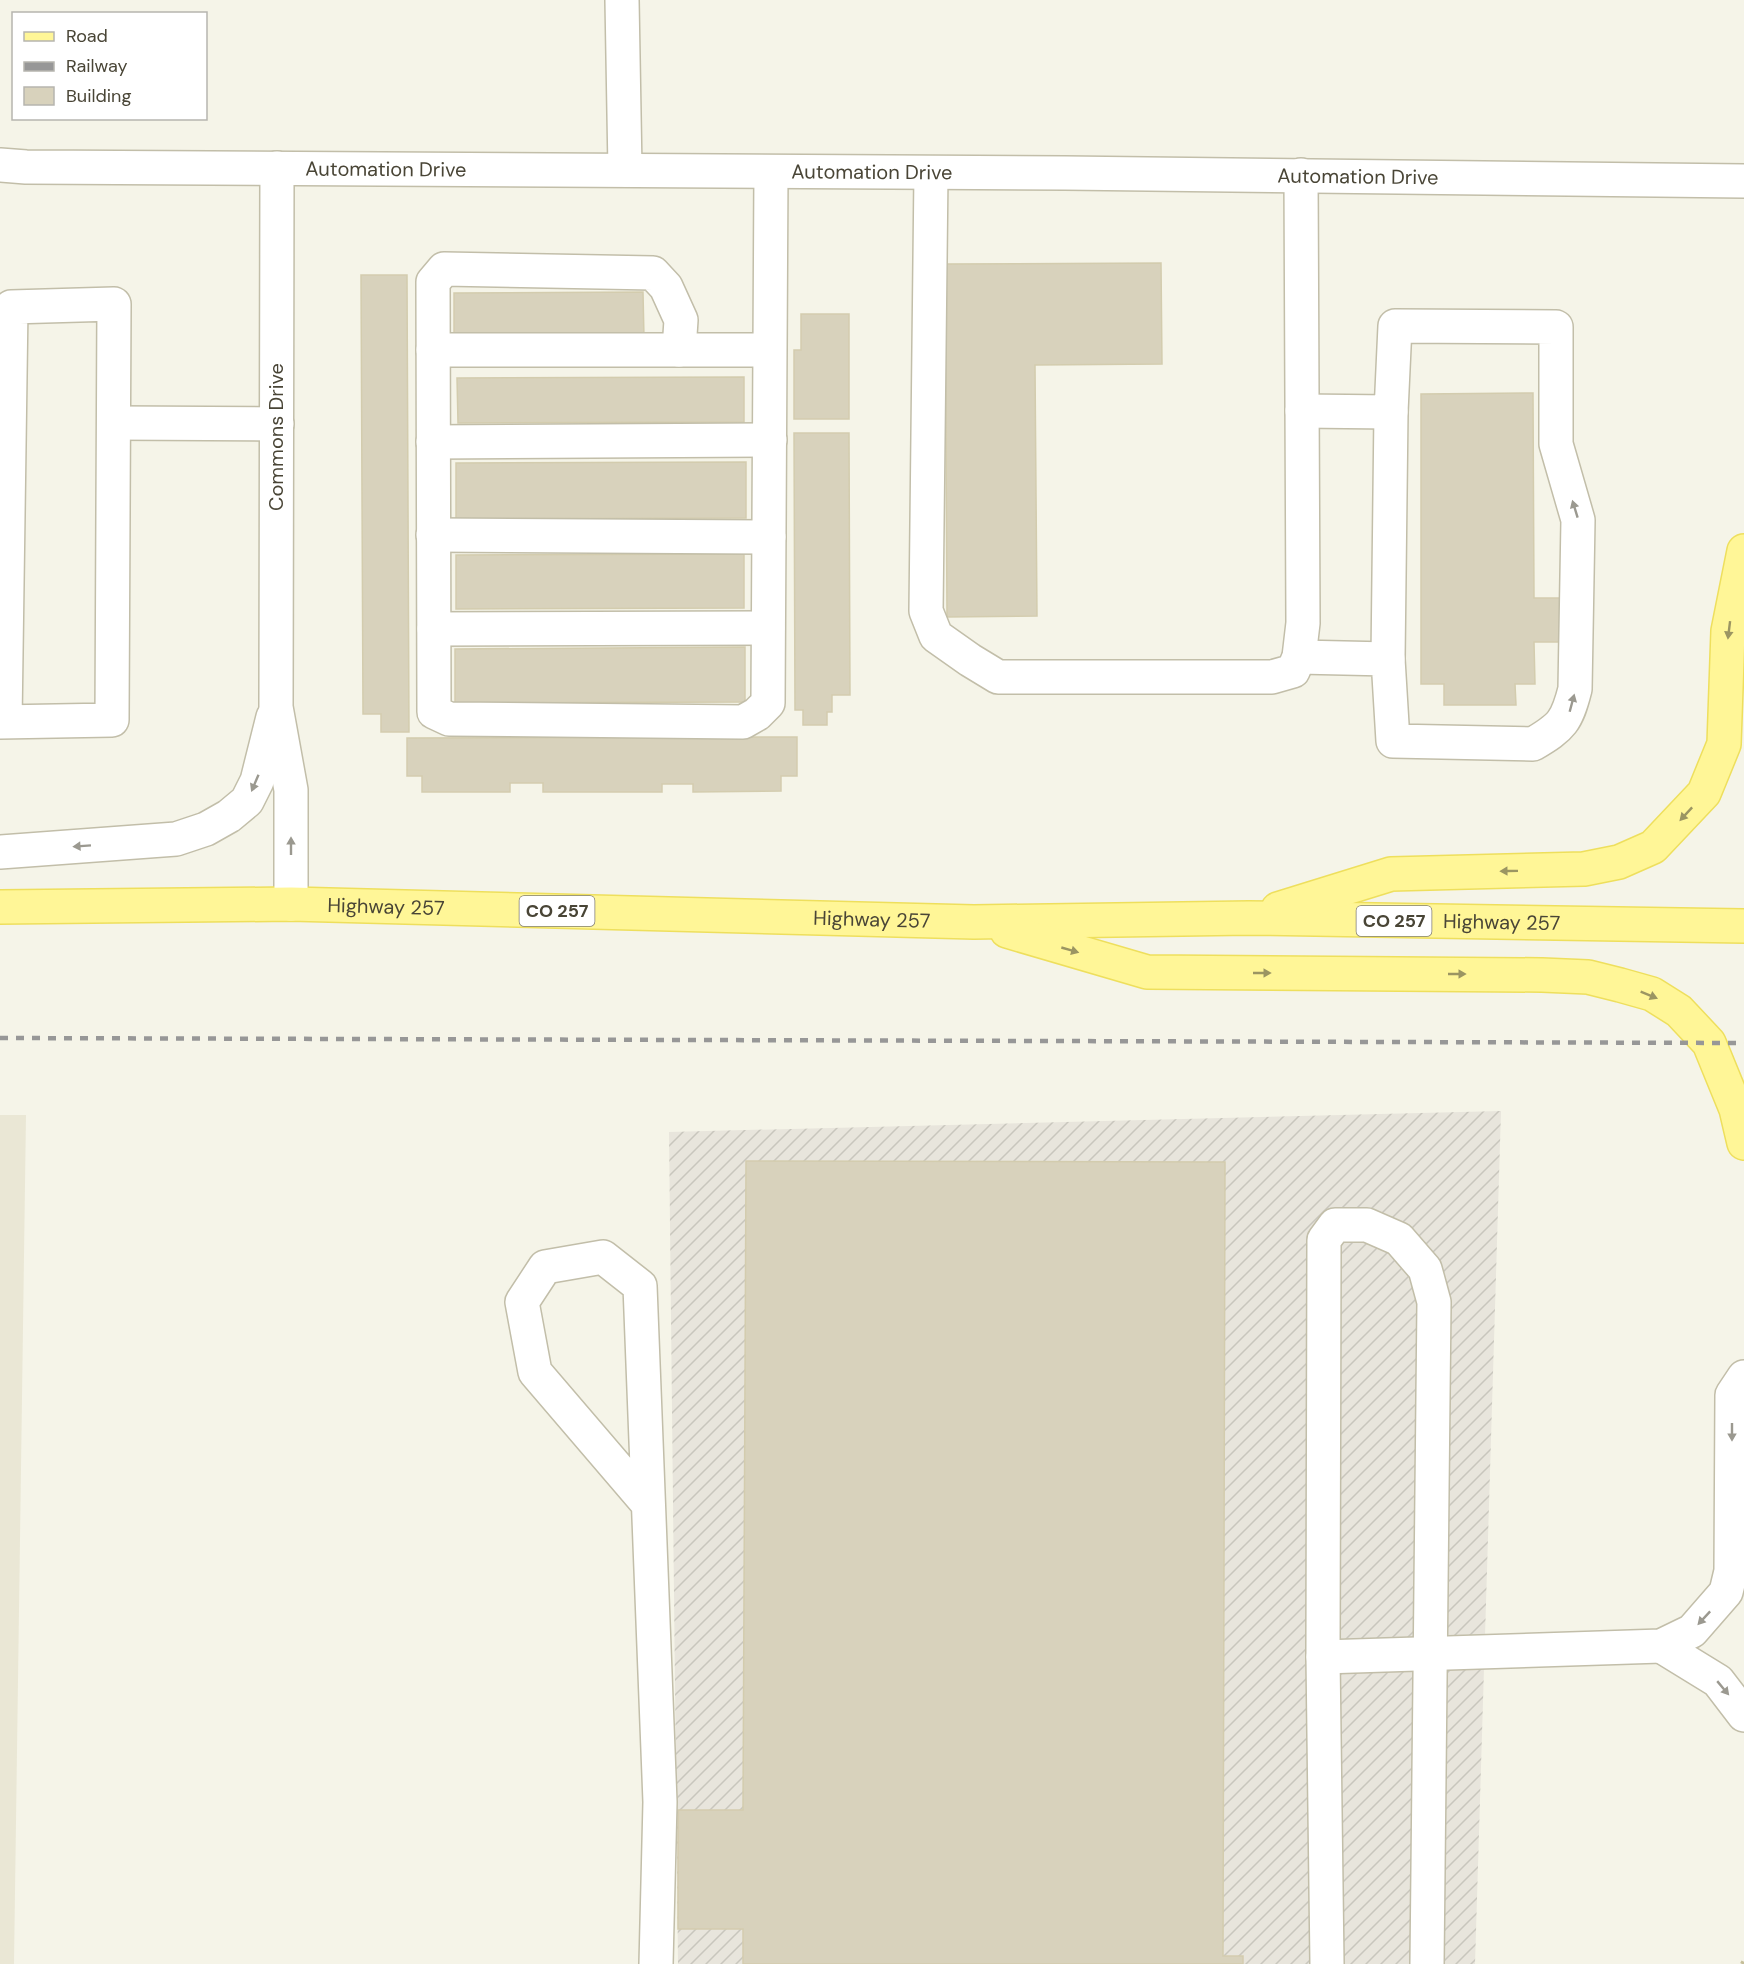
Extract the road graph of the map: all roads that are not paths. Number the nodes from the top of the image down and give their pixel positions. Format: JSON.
{"nodes":[{"id":1,"x":622,"y":0,"type":"edge"},
{"id":2,"x":0,"y":165,"type":"edge"},
{"id":3,"x":276,"y":168,"type":"junction"},
{"id":4,"x":625,"y":170,"type":"junction"},
{"id":5,"x":771,"y":172,"type":"junction"},
{"id":6,"x":931,"y":172,"type":"junction"},
{"id":7,"x":1301,"y":175,"type":"junction"},
{"id":8,"x":1744,"y":181,"type":"edge"},
{"id":9,"x":433,"y":350,"type":"junction"},
{"id":10,"x":679,"y":350,"type":"junction"},
{"id":11,"x":770,"y":350,"type":"junction"},
{"id":12,"x":1302,"y":411,"type":"junction"},
{"id":13,"x":1391,"y":412,"type":"junction"},
{"id":14,"x":5,"y":421,"type":"edge"},
{"id":15,"x":114,"y":423,"type":"junction"},
{"id":16,"x":276,"y":424,"type":"junction"},
{"id":17,"x":770,"y":440,"type":"junction"},
{"id":18,"x":433,"y":442,"type":"junction"},
{"id":19,"x":433,"y":535,"type":"junction"},
{"id":20,"x":769,"y":537,"type":"junction"},
{"id":21,"x":1744,"y":551,"type":"edge"},
{"id":22,"x":768,"y":628,"type":"junction"},
{"id":23,"x":434,"y":629,"type":"junction"},
{"id":24,"x":1299,"y":657,"type":"junction"},
{"id":25,"x":1388,"y":659,"type":"junction"},
{"id":26,"x":276,"y":706,"type":"junction"},
{"id":27,"x":2,"y":722,"type":"edge"},
{"id":28,"x":0,"y":852,"type":"edge"},
{"id":29,"x":291,"y":904,"type":"junction"},
{"id":30,"x":0,"y":907,"type":"edge"},
{"id":31,"x":1249,"y":918,"type":"junction"},
{"id":32,"x":974,"y":922,"type":"junction"},
{"id":33,"x":1744,"y":926,"type":"edge"},
{"id":34,"x":1744,"y":1143,"type":"edge"},
{"id":35,"x":1744,"y":1377,"type":"edge"},
{"id":36,"x":648,"y":1504,"type":"junction"},
{"id":37,"x":1661,"y":1646,"type":"junction"},
{"id":38,"x":1430,"y":1653,"type":"junction"},
{"id":39,"x":1323,"y":1657,"type":"junction"},
{"id":40,"x":1744,"y":1714,"type":"edge"},
{"id":41,"x":656,"y":1964,"type":"edge"},
{"id":42,"x":1327,"y":1964,"type":"edge"},
{"id":43,"x":1427,"y":1964,"type":"edge"}],
"edges":[{"from":1,"to":4,"type":"street"},
{"from":2,"to":3,"type":"street","name":"Automation Drive"},
{"from":3,"to":4,"type":"street","name":"Automation Drive"},
{"from":3,"to":16,"type":"street","name":"Commons Drive"},
{"from":4,"to":5,"type":"street","name":"Automation Drive"},
{"from":5,"to":6,"type":"street","name":"Automation Drive"},
{"from":5,"to":11,"type":"street"},
{"from":6,"to":7,"type":"street","name":"Automation Drive"},
{"from":6,"to":24,"type":"street"},
{"from":7,"to":8,"type":"street","name":"Automation Drive"},
{"from":7,"to":12,"type":"street"},
{"from":9,"to":10,"type":"street"},
{"from":9,"to":10,"type":"street"},
{"from":9,"to":18,"type":"street"},
{"from":10,"to":11,"type":"street"},
{"from":11,"to":17,"type":"street"},
{"from":12,"to":13,"type":"street"},
{"from":12,"to":24,"type":"street"},
{"from":13,"to":25,"type":"street"},
{"from":25,"to":13,"type":"street","one_way":true},
{"from":14,"to":15,"type":"street"},
{"from":14,"to":27,"type":"street"},
{"from":15,"to":16,"type":"street"},
{"from":15,"to":27,"type":"street"},
{"from":16,"to":26,"type":"street","name":"Commons Drive"},
{"from":17,"to":18,"type":"street"},
{"from":17,"to":20,"type":"street"},
{"from":18,"to":19,"type":"street"},
{"from":19,"to":20,"type":"street"},
{"from":19,"to":23,"type":"street"},
{"from":20,"to":22,"type":"street"},
{"from":21,"to":31,"type":"main road","one_way":true},
{"from":22,"to":23,"type":"street"},
{"from":22,"to":23,"type":"street"},
{"from":24,"to":25,"type":"street"},
{"from":26,"to":28,"type":"street","name":"Commons Drive","one_way":true},
{"from":29,"to":26,"type":"street","name":"Commons Drive","one_way":true},
{"from":29,"to":30,"type":"main road","name":"Highway 257","number":"CO 257"},
{"from":29,"to":32,"type":"main road","name":"Highway 257","number":"CO 257"},
{"from":31,"to":32,"type":"main road","name":"Highway 257","number":"CO 257"},
{"from":31,"to":33,"type":"main road","name":"Highway 257","number":"CO 257"},
{"from":32,"to":34,"type":"main road","one_way":true},
{"from":35,"to":37,"type":"street","one_way":true},
{"from":36,"to":36,"type":"street"},
{"from":36,"to":41,"type":"street"},
{"from":37,"to":38,"type":"street"},
{"from":37,"to":40,"type":"street","one_way":true},
{"from":38,"to":39,"type":"street"},
{"from":38,"to":39,"type":"street"},
{"from":38,"to":43,"type":"street"},
{"from":39,"to":42,"type":"street"}]}
